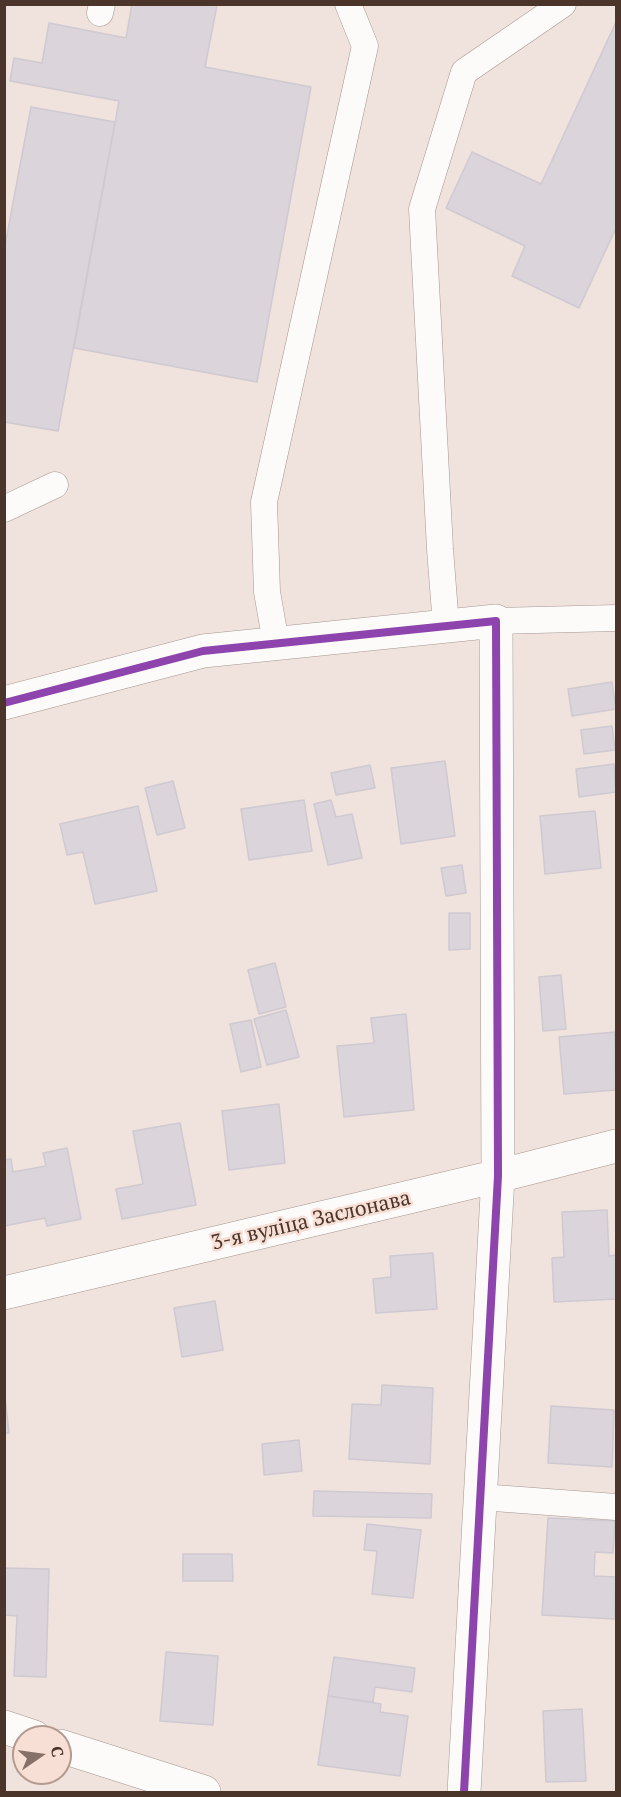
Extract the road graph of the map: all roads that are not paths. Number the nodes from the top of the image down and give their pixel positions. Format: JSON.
{"nodes":[{"id":1,"x":348,"y":4,"type":"edge"},
{"id":2,"x":563,"y":4,"type":"edge"},
{"id":3,"x":55,"y":485,"type":"dead end"},
{"id":4,"x":4,"y":509,"type":"edge"},
{"id":5,"x":616,"y":618,"type":"edge"},
{"id":6,"x":496,"y":621,"type":"junction"},
{"id":7,"x":446,"y":626,"type":"junction"},
{"id":8,"x":276,"y":644,"type":"junction"},
{"id":9,"x":4,"y":703,"type":"edge"},
{"id":10,"x":616,"y":1146,"type":"edge"},
{"id":11,"x":498,"y":1176,"type":"junction"},
{"id":12,"x":4,"y":1293,"type":"edge"},
{"id":13,"x":480,"y":1497,"type":"junction"},
{"id":14,"x":616,"y":1507,"type":"edge"},
{"id":15,"x":72,"y":1750,"type":"edge"},
{"id":16,"x":204,"y":1792,"type":"edge"},
{"id":17,"x":464,"y":1792,"type":"edge"}],
"edges":[{"from":1,"to":8,"type":"lane"},
{"from":2,"to":7,"type":"lane"},
{"from":3,"to":4,"type":"lane"},
{"from":5,"to":6,"type":"lane"},
{"from":6,"to":7,"type":"street"},
{"from":6,"to":11,"type":"street"},
{"from":7,"to":8,"type":"street"},
{"from":8,"to":9,"type":"street"},
{"from":10,"to":11,"type":"street","name":"3-я вуліца Заслонава"},
{"from":11,"to":12,"type":"street","name":"3-я вуліца Заслонава"},
{"from":11,"to":13,"type":"street"},
{"from":13,"to":14,"type":"lane"},
{"from":13,"to":17,"type":"street"},
{"from":15,"to":16,"type":"street"}]}
